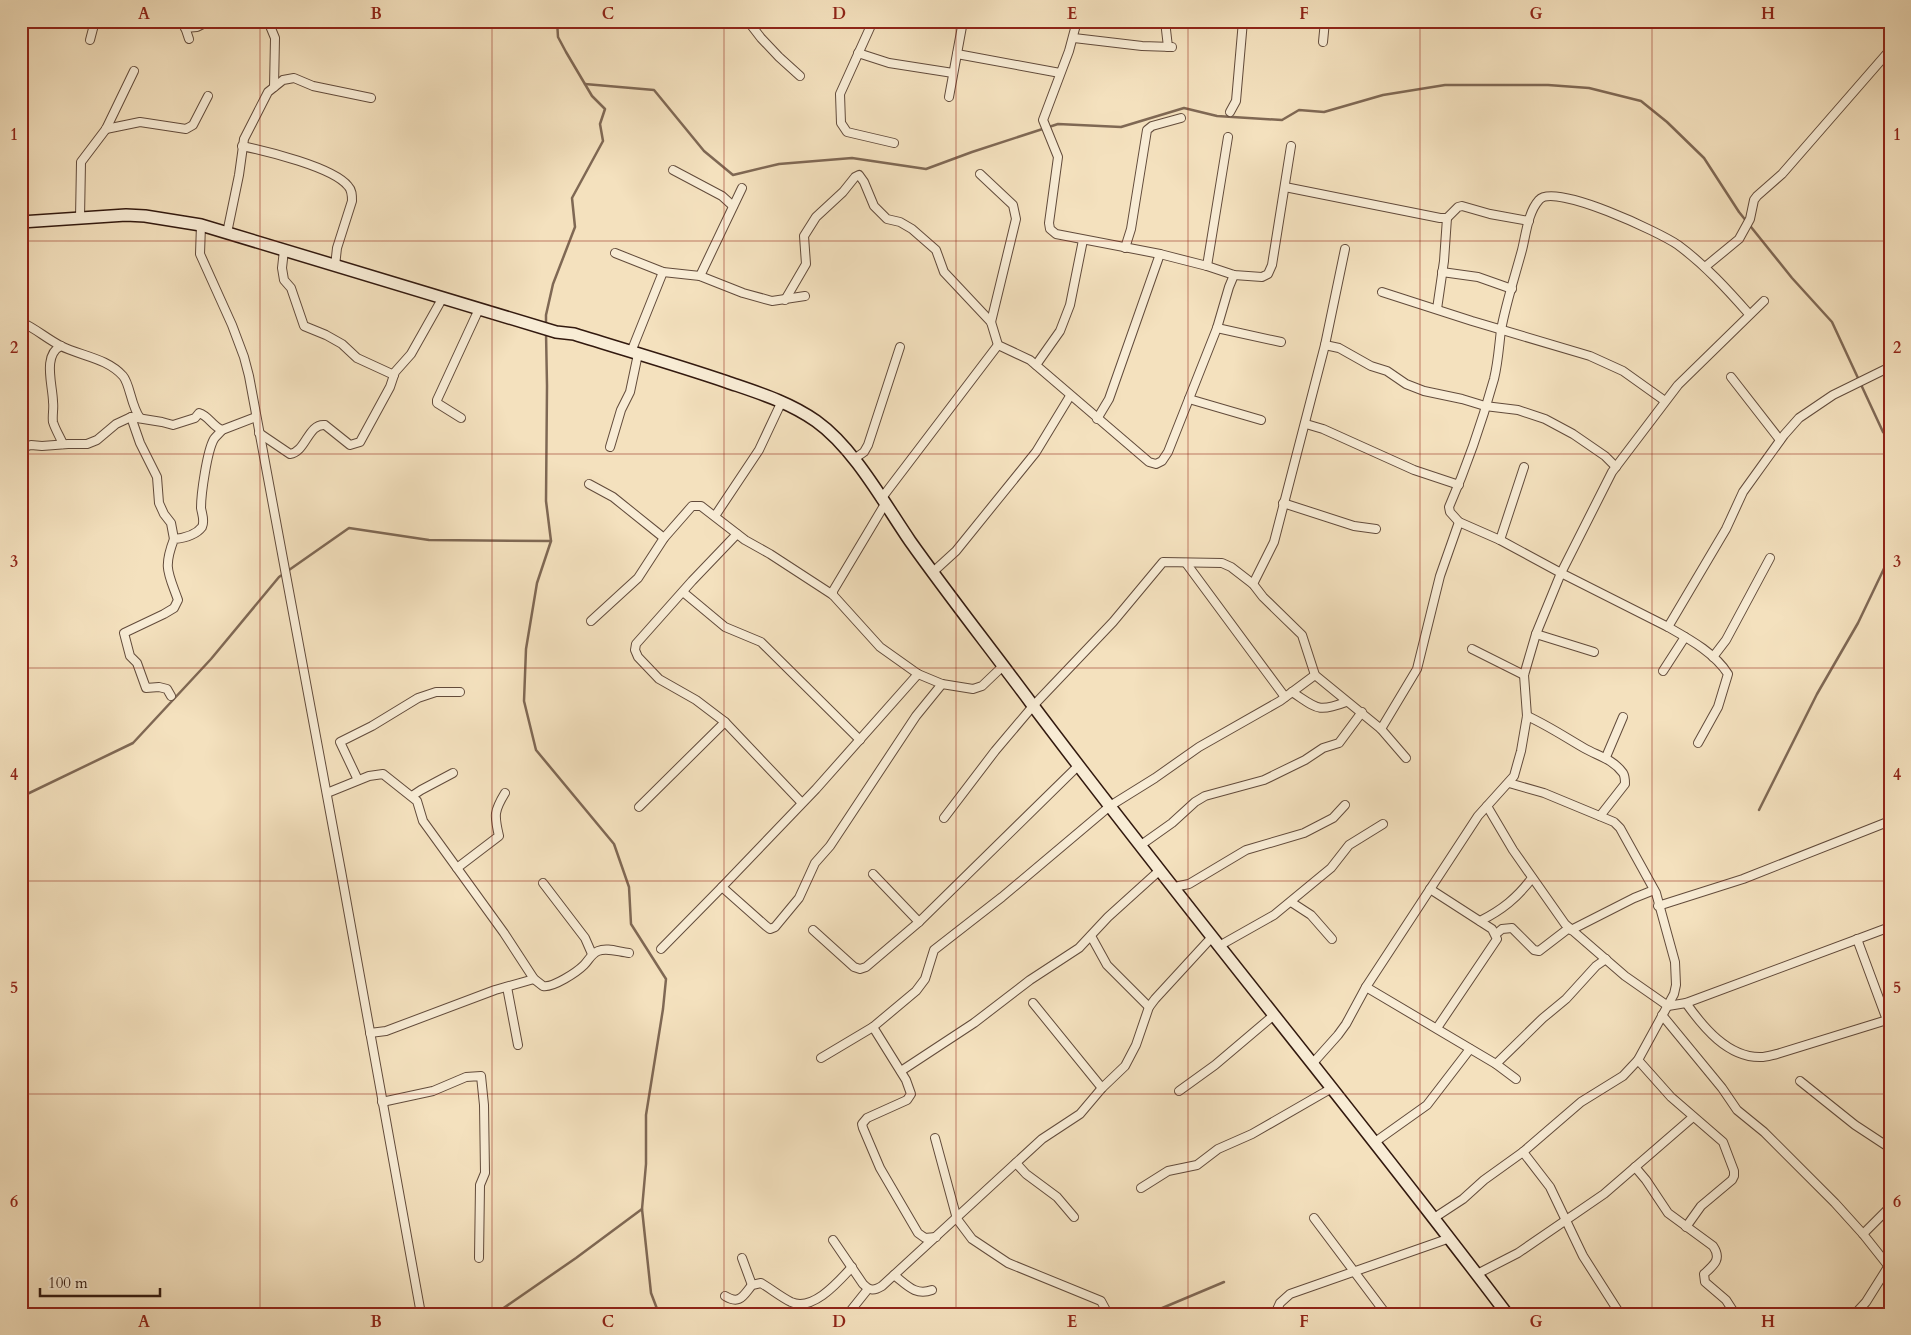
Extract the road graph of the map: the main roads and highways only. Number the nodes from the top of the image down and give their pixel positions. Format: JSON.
{"nodes":[{"id":1,"x":21,"y":222,"type":"edge"},
{"id":2,"x":1507,"y":1314,"type":"edge"}],
"edges":[{"from":1,"to":2,"type":"main road"}]}
